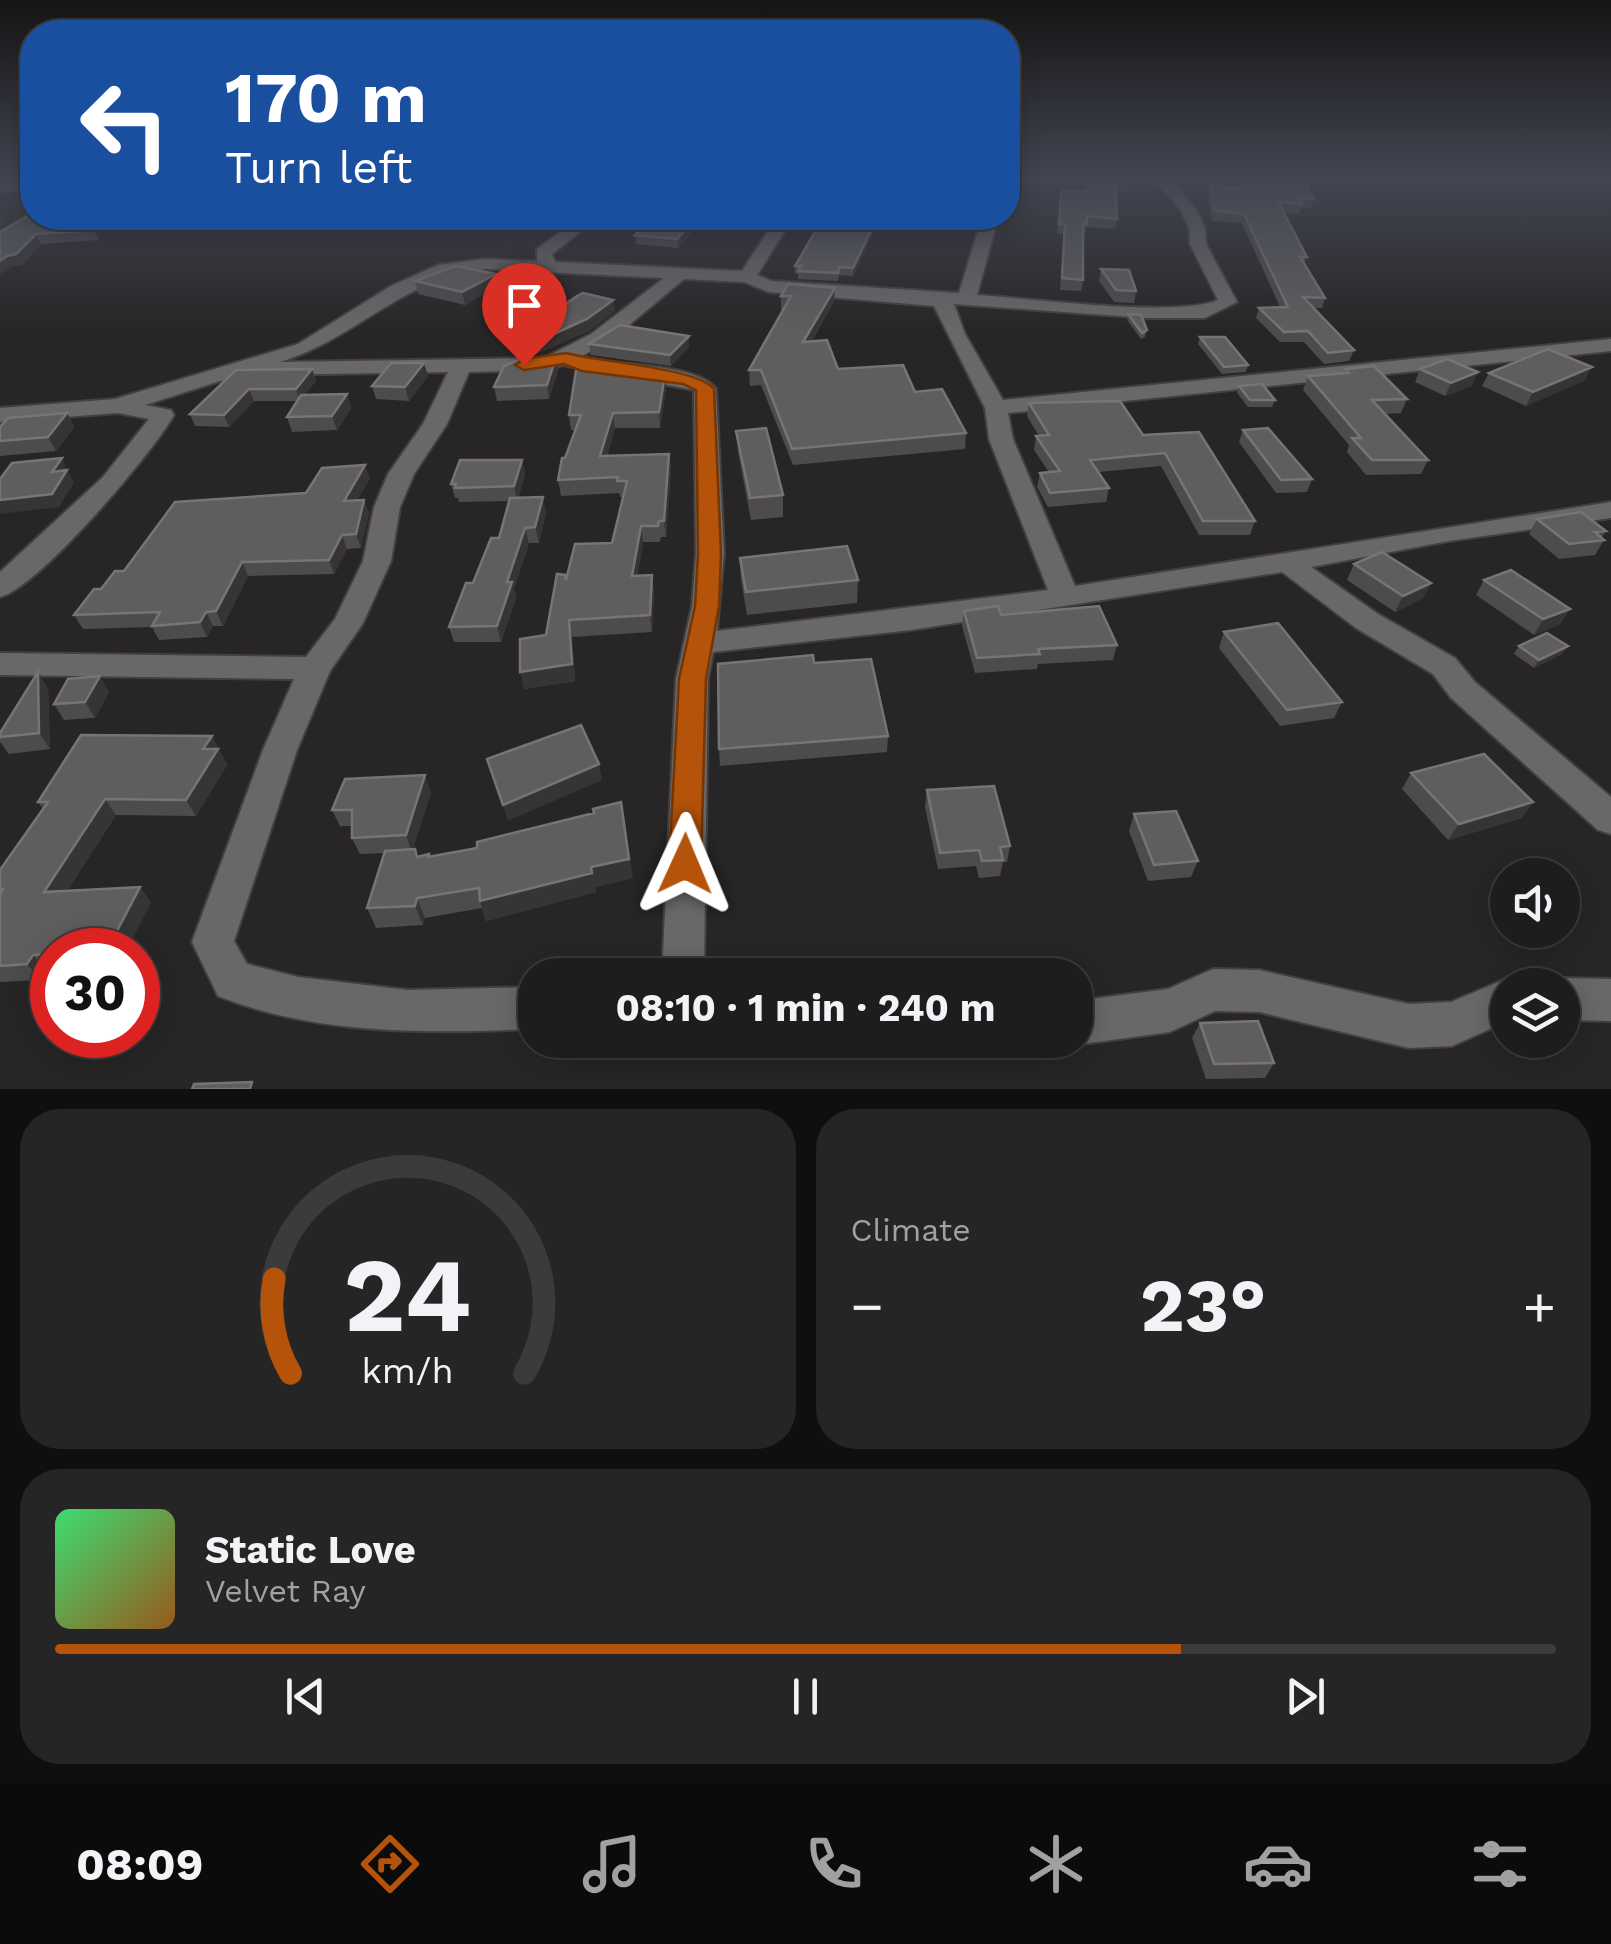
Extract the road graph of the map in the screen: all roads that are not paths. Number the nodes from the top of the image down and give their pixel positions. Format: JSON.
{"nodes":[{"id":1,"x":1198,"y":229,"type":"edge"},
{"id":2,"x":574,"y":230,"type":"edge"},
{"id":3,"x":777,"y":230,"type":"edge"},
{"id":4,"x":987,"y":230,"type":"edge"},
{"id":5,"x":548,"y":268,"type":"junction"},
{"id":6,"x":677,"y":277,"type":"junction"},
{"id":7,"x":747,"y":278,"type":"junction"},
{"id":8,"x":923,"y":297,"type":"junction"},
{"id":9,"x":967,"y":298,"type":"junction"},
{"id":10,"x":1611,"y":345,"type":"edge"},
{"id":11,"x":566,"y":358,"type":"junction"},
{"id":12,"x":462,"y":366,"type":"junction"},
{"id":13,"x":218,"y":374,"type":"junction"},
{"id":14,"x":117,"y":406,"type":"junction"},
{"id":15,"x":996,"y":408,"type":"junction"},
{"id":16,"x":0,"y":415,"type":"edge"},
{"id":17,"x":1611,"y":510,"type":"edge"},
{"id":18,"x":1580,"y":514,"type":"junction"},
{"id":19,"x":1611,"y":533,"type":"edge"},
{"id":20,"x":1286,"y":562,"type":"junction"},
{"id":21,"x":0,"y":588,"type":"edge"},
{"id":22,"x":1064,"y":595,"type":"junction"},
{"id":23,"x":701,"y":643,"type":"junction"},
{"id":24,"x":0,"y":664,"type":"edge"},
{"id":25,"x":315,"y":668,"type":"junction"},
{"id":26,"x":1611,"y":820,"type":"edge"},
{"id":27,"x":683,"y":958,"type":"edge"},
{"id":28,"x":1580,"y":999,"type":"edge"},
{"id":29,"x":1611,"y":1000,"type":"edge"},
{"id":30,"x":1490,"y":1007,"type":"edge"},
{"id":31,"x":518,"y":1009,"type":"edge"},
{"id":32,"x":1093,"y":1021,"type":"edge"}],
"edges":[{"from":1,"to":9,"type":"street"},
{"from":2,"to":5,"type":"street"},
{"from":3,"to":7,"type":"street"},
{"from":4,"to":9,"type":"street"},
{"from":5,"to":6,"type":"street"},
{"from":5,"to":13,"type":"street"},
{"from":6,"to":7,"type":"street"},
{"from":6,"to":11,"type":"street"},
{"from":7,"to":8,"type":"street"},
{"from":8,"to":9,"type":"street"},
{"from":8,"to":15,"type":"street"},
{"from":10,"to":15,"type":"street"},
{"from":11,"to":12,"type":"street"},
{"from":11,"to":23,"type":"street"},
{"from":12,"to":13,"type":"street"},
{"from":12,"to":25,"type":"street"},
{"from":13,"to":14,"type":"street"},
{"from":14,"to":16,"type":"street"},
{"from":14,"to":21,"type":"street"},
{"from":15,"to":22,"type":"street"},
{"from":17,"to":18,"type":"street"},
{"from":18,"to":19,"type":"street"},
{"from":18,"to":20,"type":"street"},
{"from":20,"to":22,"type":"street"},
{"from":20,"to":26,"type":"street"},
{"from":22,"to":23,"type":"street"},
{"from":23,"to":27,"type":"street"},
{"from":24,"to":25,"type":"street"},
{"from":25,"to":31,"type":"street"},
{"from":28,"to":29,"type":"street"},
{"from":30,"to":32,"type":"street"}]}
